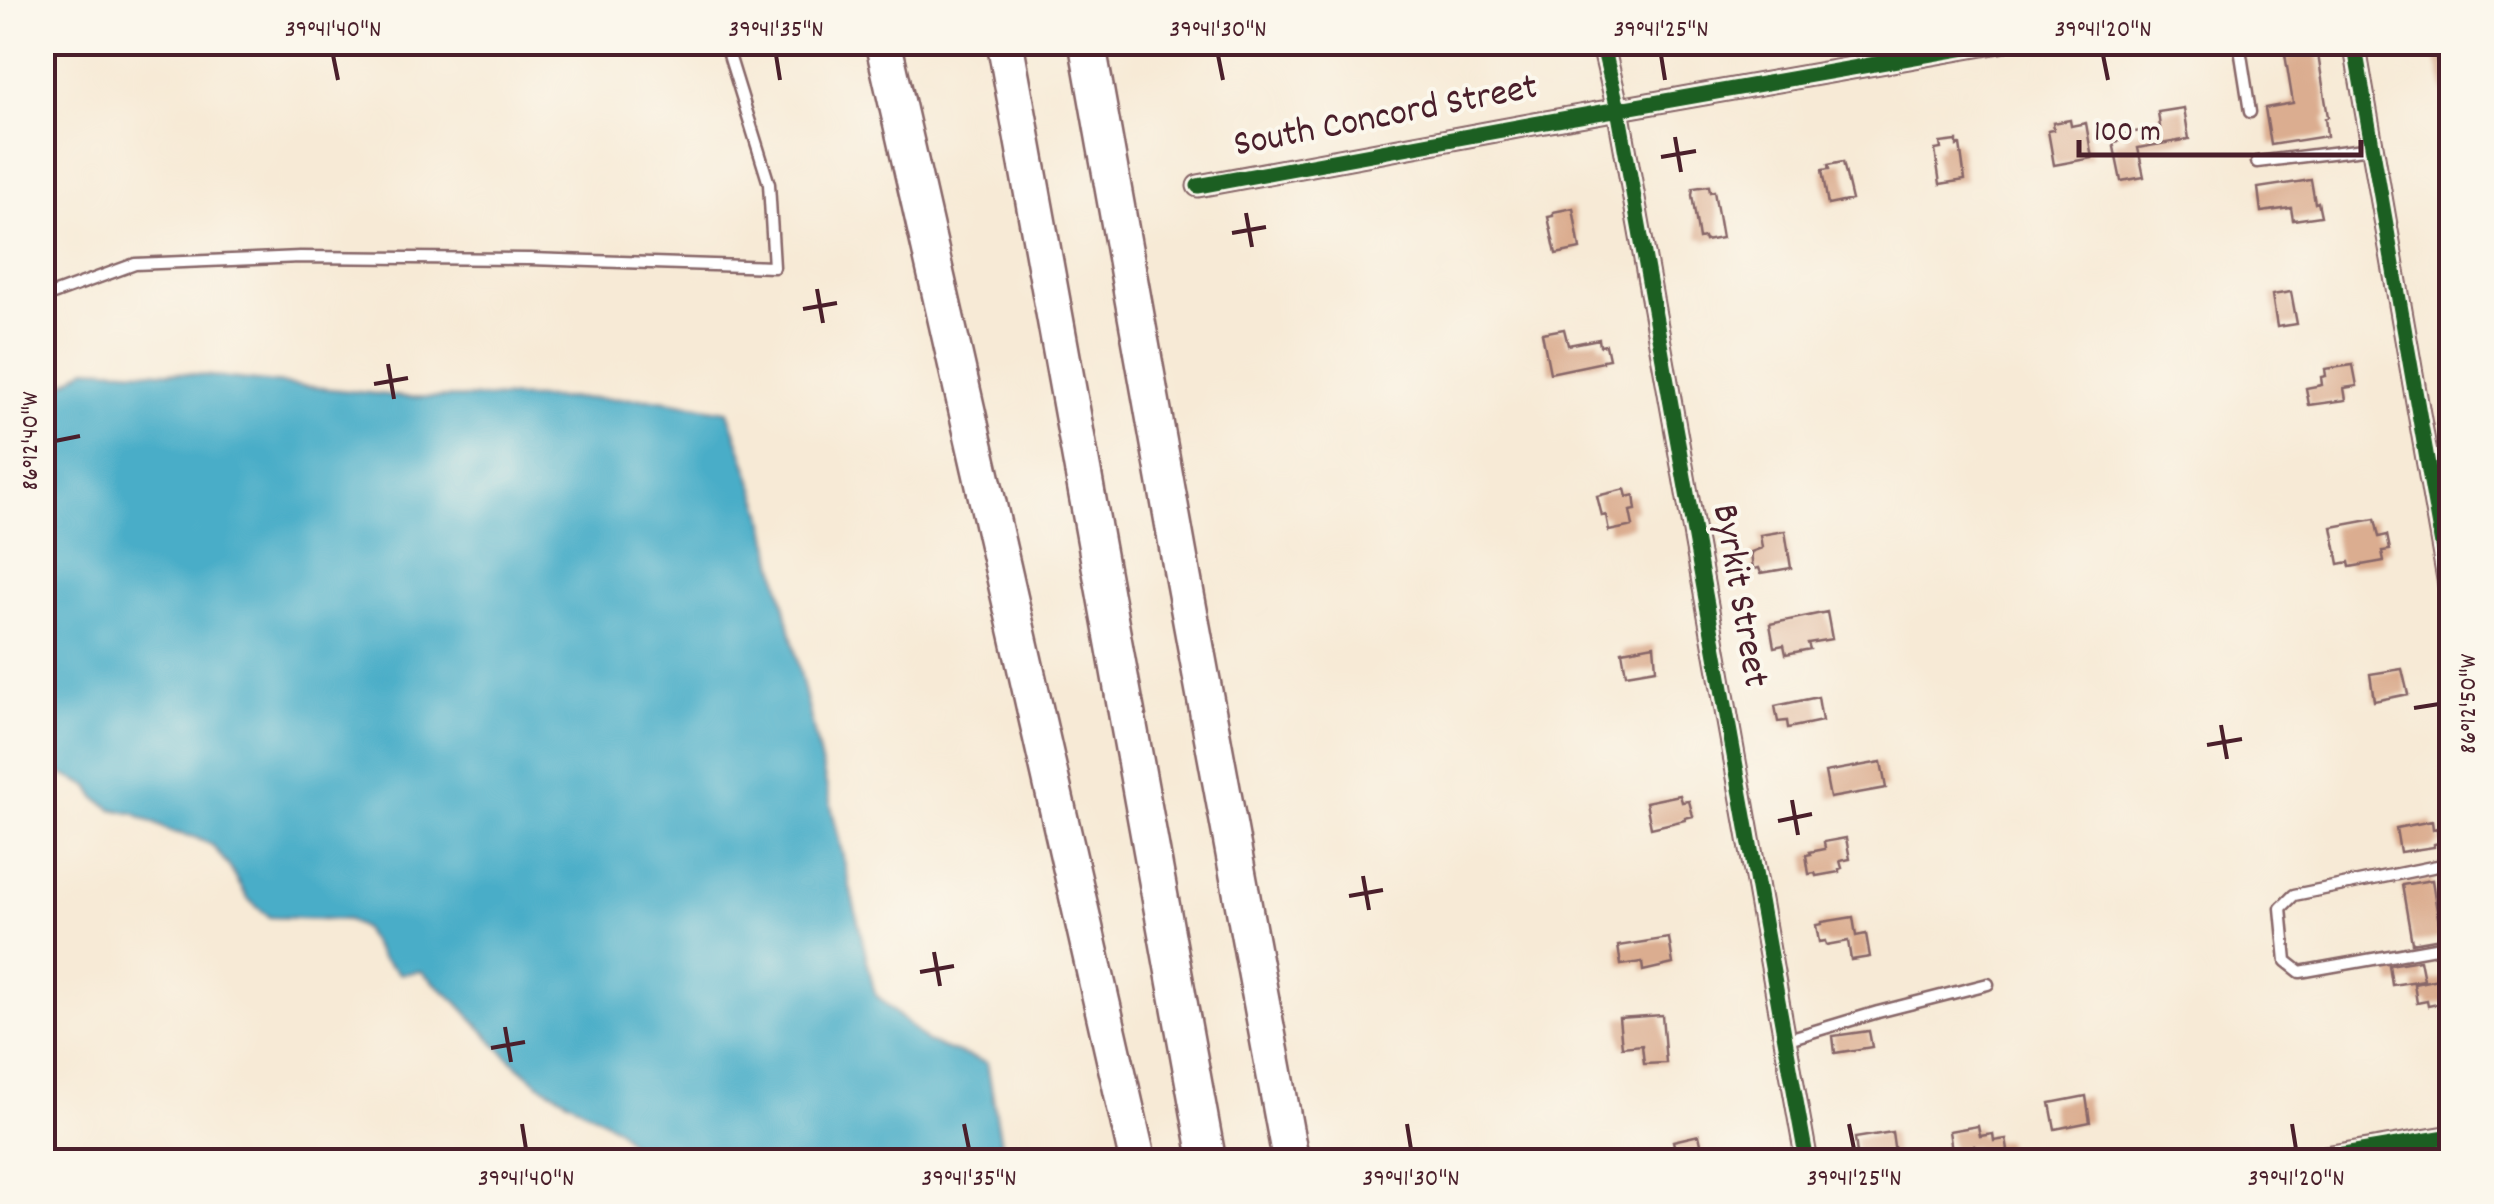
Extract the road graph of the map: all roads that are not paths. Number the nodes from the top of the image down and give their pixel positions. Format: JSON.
{"nodes":[{"id":1,"x":724,"y":42,"type":"edge"},
{"id":2,"x":884,"y":42,"type":"edge"},
{"id":3,"x":1002,"y":42,"type":"edge"},
{"id":4,"x":1087,"y":42,"type":"edge"},
{"id":5,"x":1111,"y":42,"type":"edge"},
{"id":6,"x":1602,"y":42,"type":"edge"},
{"id":7,"x":2000,"y":42,"type":"edge"},
{"id":8,"x":2239,"y":42,"type":"edge"},
{"id":9,"x":2354,"y":42,"type":"edge"},
{"id":10,"x":1618,"y":109,"type":"junction"},
{"id":11,"x":2250,"y":112,"type":"dead end"},
{"id":12,"x":2372,"y":148,"type":"junction"},
{"id":13,"x":2257,"y":162,"type":"dead end"},
{"id":14,"x":1198,"y":186,"type":"dead end"},
{"id":15,"x":42,"y":298,"type":"edge"},
{"id":16,"x":1181,"y":567,"type":"junction"},
{"id":17,"x":2452,"y":602,"type":"edge"},
{"id":18,"x":2452,"y":863,"type":"edge"},
{"id":19,"x":2452,"y":945,"type":"edge"},
{"id":20,"x":1988,"y":984,"type":"dead end"},
{"id":21,"x":1785,"y":1040,"type":"junction"},
{"id":22,"x":2452,"y":1136,"type":"edge"},
{"id":23,"x":1138,"y":1162,"type":"edge"},
{"id":24,"x":1208,"y":1162,"type":"edge"},
{"id":25,"x":1291,"y":1162,"type":"edge"},
{"id":26,"x":1807,"y":1162,"type":"edge"},
{"id":27,"x":2295,"y":1162,"type":"edge"}],
"edges":[{"from":1,"to":15,"type":"lane"},
{"from":2,"to":23,"type":"highway"},
{"from":3,"to":24,"type":"highway"},
{"from":4,"to":16,"type":"highway"},
{"from":5,"to":16,"type":"highway"},
{"from":6,"to":10,"type":"street","name":"Byrkit Street"},
{"from":7,"to":10,"type":"street","name":"South Concord Street"},
{"from":8,"to":11,"type":"lane"},
{"from":9,"to":12,"type":"street"},
{"from":10,"to":14,"type":"street","name":"South Concord Street"},
{"from":10,"to":21,"type":"street","name":"Byrkit Street"},
{"from":12,"to":13,"type":"lane"},
{"from":12,"to":17,"type":"street"},
{"from":16,"to":25,"type":"highway"},
{"from":18,"to":19,"type":"lane"},
{"from":20,"to":21,"type":"lane"},
{"from":21,"to":26,"type":"street","name":"Byrkit Street"},
{"from":22,"to":27,"type":"street"}]}
